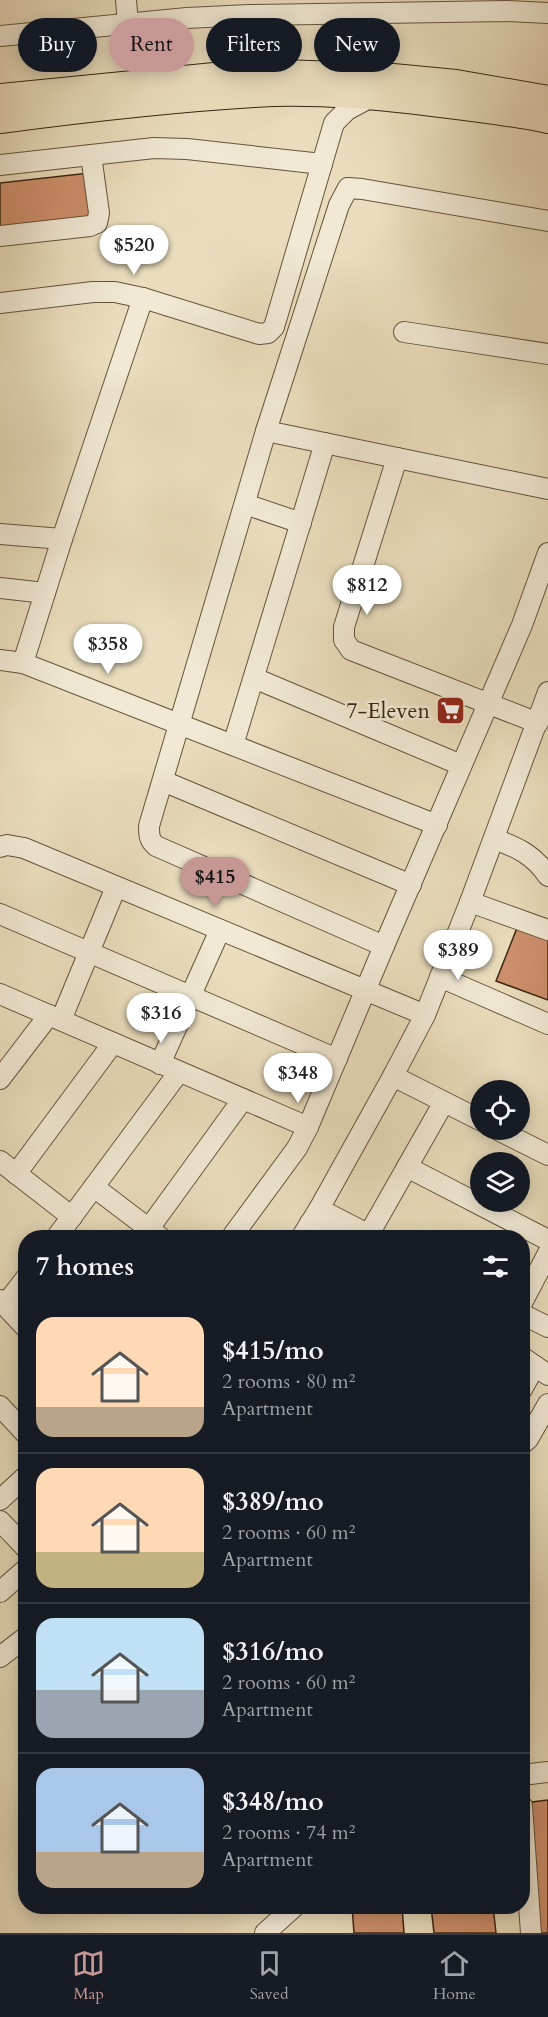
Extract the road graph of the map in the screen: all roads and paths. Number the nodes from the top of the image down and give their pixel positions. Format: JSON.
{"nodes":[{"id":1,"x":126,"y":0,"type":"edge"},
{"id":2,"x":507,"y":6,"type":"edge"},
{"id":3,"x":548,"y":13,"type":"edge"},
{"id":4,"x":128,"y":18,"type":"edge"},
{"id":5,"x":194,"y":19,"type":"edge"},
{"id":6,"x":109,"y":26,"type":"edge"},
{"id":7,"x":0,"y":36,"type":"edge"},
{"id":8,"x":304,"y":93,"type":"junction"},
{"id":9,"x":0,"y":97,"type":"edge"},
{"id":10,"x":371,"y":97,"type":"junction"},
{"id":11,"x":548,"y":99,"type":"edge"},
{"id":12,"x":0,"y":120,"type":"edge"},
{"id":13,"x":548,"y":120,"type":"edge"},
{"id":14,"x":334,"y":123,"type":"junction"},
{"id":15,"x":91,"y":155,"type":"junction"},
{"id":16,"x":322,"y":164,"type":"junction"},
{"id":17,"x":0,"y":165,"type":"edge"},
{"id":18,"x":548,"y":221,"type":"edge"},
{"id":19,"x":0,"y":236,"type":"edge"},
{"id":20,"x":143,"y":298,"type":"junction"},
{"id":21,"x":0,"y":303,"type":"edge"},
{"id":22,"x":404,"y":332,"type":"dead end"},
{"id":23,"x":548,"y":354,"type":"edge"},
{"id":24,"x":266,"y":431,"type":"junction"},
{"id":25,"x":325,"y":443,"type":"junction"},
{"id":26,"x":397,"y":458,"type":"junction"},
{"id":27,"x":548,"y":489,"type":"edge"},
{"id":28,"x":244,"y":504,"type":"junction"},
{"id":29,"x":301,"y":522,"type":"junction"},
{"id":30,"x":0,"y":534,"type":"edge"},
{"id":31,"x":62,"y":539,"type":"junction"},
{"id":32,"x":548,"y":553,"type":"edge"},
{"id":33,"x":0,"y":588,"type":"edge"},
{"id":34,"x":45,"y":593,"type":"junction"},
{"id":35,"x":0,"y":660,"type":"edge"},
{"id":36,"x":23,"y":663,"type":"junction"},
{"id":37,"x":254,"y":678,"type":"junction"},
{"id":38,"x":548,"y":692,"type":"edge"},
{"id":39,"x":487,"y":704,"type":"junction"},
{"id":40,"x":180,"y":723,"type":"junction"},
{"id":41,"x":538,"y":723,"type":"junction"},
{"id":42,"x":233,"y":745,"type":"junction"},
{"id":43,"x":461,"y":765,"type":"junction"},
{"id":44,"x":163,"y":781,"type":"junction"},
{"id":45,"x":437,"y":825,"type":"junction"},
{"id":46,"x":494,"y":839,"type":"junction"},
{"id":47,"x":0,"y":846,"type":"edge"},
{"id":48,"x":548,"y":876,"type":"edge"},
{"id":49,"x":411,"y":885,"type":"junction"},
{"id":50,"x":117,"y":887,"type":"junction"},
{"id":51,"x":470,"y":902,"type":"junction"},
{"id":52,"x":0,"y":914,"type":"edge"},
{"id":53,"x":220,"y":930,"type":"junction"},
{"id":54,"x":548,"y":930,"type":"edge"},
{"id":55,"x":384,"y":946,"type":"junction"},
{"id":56,"x":89,"y":952,"type":"junction"},
{"id":57,"x":440,"y":977,"type":"junction"},
{"id":58,"x":371,"y":978,"type":"junction"},
{"id":59,"x":0,"y":994,"type":"edge"},
{"id":60,"x":191,"y":996,"type":"junction"},
{"id":61,"x":424,"y":1015,"type":"junction"},
{"id":62,"x":55,"y":1018,"type":"junction"},
{"id":63,"x":548,"y":1024,"type":"edge"},
{"id":64,"x":113,"y":1043,"type":"junction"},
{"id":65,"x":337,"y":1059,"type":"junction"},
{"id":66,"x":160,"y":1064,"type":"junction"},
{"id":67,"x":179,"y":1072,"type":"junction"},
{"id":68,"x":393,"y":1076,"type":"junction"},
{"id":69,"x":0,"y":1079,"type":"edge"},
{"id":70,"x":243,"y":1099,"type":"junction"},
{"id":71,"x":444,"y":1102,"type":"junction"},
{"id":72,"x":470,"y":1115,"type":"edge"},
{"id":73,"x":308,"y":1127,"type":"junction"},
{"id":74,"x":518,"y":1140,"type":"edge"},
{"id":75,"x":548,"y":1155,"type":"edge"},
{"id":76,"x":0,"y":1161,"type":"edge"},
{"id":77,"x":407,"y":1167,"type":"junction"},
{"id":78,"x":16,"y":1174,"type":"junction"},
{"id":79,"x":94,"y":1187,"type":"junction"},
{"id":80,"x":72,"y":1216,"type":"junction"},
{"id":81,"x":310,"y":1223,"type":"edge"},
{"id":82,"x":62,"y":1230,"type":"edge"},
{"id":83,"x":145,"y":1230,"type":"edge"},
{"id":84,"x":153,"y":1230,"type":"edge"},
{"id":85,"x":237,"y":1230,"type":"edge"},
{"id":86,"x":343,"y":1230,"type":"edge"},
{"id":87,"x":375,"y":1230,"type":"edge"},
{"id":88,"x":529,"y":1230,"type":"edge"},
{"id":89,"x":530,"y":1231,"type":"edge"},
{"id":90,"x":548,"y":1240,"type":"edge"},
{"id":91,"x":548,"y":1253,"type":"edge"},
{"id":92,"x":18,"y":1287,"type":"edge"},
{"id":93,"x":530,"y":1288,"type":"edge"},
{"id":94,"x":3,"y":1303,"type":"edge"},
{"id":95,"x":530,"y":1318,"type":"edge"},
{"id":96,"x":18,"y":1319,"type":"edge"},
{"id":97,"x":548,"y":1327,"type":"edge"},
{"id":98,"x":548,"y":1404,"type":"edge"},
{"id":99,"x":0,"y":1406,"type":"edge"},
{"id":100,"x":18,"y":1425,"type":"edge"},
{"id":101,"x":530,"y":1436,"type":"edge"},
{"id":102,"x":18,"y":1483,"type":"edge"},
{"id":103,"x":0,"y":1500,"type":"edge"},
{"id":104,"x":0,"y":1521,"type":"edge"},
{"id":105,"x":18,"y":1540,"type":"edge"},
{"id":106,"x":18,"y":1576,"type":"edge"},
{"id":107,"x":0,"y":1592,"type":"edge"},
{"id":108,"x":18,"y":1642,"type":"edge"},
{"id":109,"x":0,"y":1657,"type":"edge"},
{"id":110,"x":548,"y":1772,"type":"edge"},
{"id":111,"x":530,"y":1774,"type":"edge"},
{"id":112,"x":286,"y":1914,"type":"edge"},
{"id":113,"x":530,"y":1914,"type":"edge"},
{"id":114,"x":265,"y":1933,"type":"edge"},
{"id":115,"x":531,"y":1933,"type":"edge"}],
"edges":[{"from":1,"to":4,"type":"street"},
{"from":2,"to":3,"type":"street"},
{"from":2,"to":5,"type":"street"},
{"from":6,"to":7,"type":"street"},
{"from":8,"to":10,"type":"main road"},
{"from":8,"to":12,"type":"main road"},
{"from":8,"to":14,"type":"street"},
{"from":9,"to":11,"type":"main road"},
{"from":10,"to":13,"type":"main road"},
{"from":10,"to":14,"type":"street"},
{"from":14,"to":16,"type":"street"},
{"from":15,"to":16,"type":"street"},
{"from":15,"to":17,"type":"street"},
{"from":15,"to":19,"type":"street"},
{"from":16,"to":20,"type":"street"},
{"from":18,"to":24,"type":"street"},
{"from":20,"to":21,"type":"street"},
{"from":20,"to":31,"type":"street"},
{"from":22,"to":23,"type":"street"},
{"from":24,"to":25,"type":"street"},
{"from":24,"to":28,"type":"street"},
{"from":25,"to":26,"type":"street"},
{"from":25,"to":29,"type":"street"},
{"from":26,"to":27,"type":"street"},
{"from":26,"to":39,"type":"street"},
{"from":28,"to":29,"type":"street"},
{"from":28,"to":40,"type":"street"},
{"from":29,"to":37,"type":"street"},
{"from":30,"to":31,"type":"street"},
{"from":31,"to":34,"type":"street"},
{"from":32,"to":39,"type":"street"},
{"from":33,"to":34,"type":"street"},
{"from":34,"to":36,"type":"street"},
{"from":35,"to":36,"type":"street"},
{"from":36,"to":40,"type":"street"},
{"from":37,"to":42,"type":"street"},
{"from":37,"to":43,"type":"street"},
{"from":38,"to":41,"type":"street"},
{"from":39,"to":41,"type":"street"},
{"from":39,"to":43,"type":"street"},
{"from":40,"to":42,"type":"street"},
{"from":40,"to":44,"type":"street"},
{"from":41,"to":46,"type":"street"},
{"from":42,"to":45,"type":"street"},
{"from":43,"to":45,"type":"street"},
{"from":44,"to":49,"type":"street"},
{"from":44,"to":55,"type":"street"},
{"from":45,"to":49,"type":"street"},
{"from":46,"to":48,"type":"street"},
{"from":46,"to":51,"type":"street"},
{"from":47,"to":50,"type":"street"},
{"from":49,"to":55,"type":"street"},
{"from":50,"to":53,"type":"street"},
{"from":50,"to":56,"type":"street"},
{"from":51,"to":54,"type":"street"},
{"from":51,"to":57,"type":"street"},
{"from":52,"to":56,"type":"street"},
{"from":53,"to":58,"type":"street"},
{"from":53,"to":60,"type":"street"},
{"from":55,"to":58,"type":"street"},
{"from":56,"to":60,"type":"street"},
{"from":56,"to":62,"type":"street"},
{"from":57,"to":61,"type":"street"},
{"from":57,"to":63,"type":"street"},
{"from":58,"to":61,"type":"street"},
{"from":58,"to":65,"type":"street"},
{"from":59,"to":62,"type":"street"},
{"from":60,"to":65,"type":"street"},
{"from":60,"to":66,"type":"street"},
{"from":61,"to":68,"type":"street"},
{"from":62,"to":64,"type":"street"},
{"from":62,"to":69,"type":"street"},
{"from":64,"to":66,"type":"street"},
{"from":64,"to":78,"type":"street"},
{"from":65,"to":73,"type":"street"},
{"from":66,"to":67,"type":"street"},
{"from":67,"to":70,"type":"street"},
{"from":67,"to":79,"type":"street"},
{"from":68,"to":71,"type":"street"},
{"from":68,"to":81,"type":"street"},
{"from":70,"to":73,"type":"street"},
{"from":70,"to":84,"type":"street"},
{"from":71,"to":72,"type":"street"},
{"from":71,"to":77,"type":"street"},
{"from":73,"to":85,"type":"street"},
{"from":74,"to":75,"type":"street"},
{"from":76,"to":78,"type":"street"},
{"from":77,"to":87,"type":"street"},
{"from":77,"to":88,"type":"street"},
{"from":78,"to":80,"type":"street"},
{"from":79,"to":80,"type":"street"},
{"from":79,"to":83,"type":"street"},
{"from":80,"to":82,"type":"street"},
{"from":81,"to":86,"type":"street"},
{"from":89,"to":90,"type":"street"},
{"from":91,"to":93,"type":"street"},
{"from":92,"to":94,"type":"street"},
{"from":94,"to":96,"type":"street"},
{"from":95,"to":97,"type":"street"},
{"from":98,"to":101,"type":"street"},
{"from":99,"to":100,"type":"street"},
{"from":102,"to":103,"type":"street"},
{"from":104,"to":105,"type":"street"},
{"from":106,"to":107,"type":"street"},
{"from":108,"to":109,"type":"street"},
{"from":110,"to":111,"type":"street"},
{"from":112,"to":114,"type":"street"},
{"from":113,"to":115,"type":"street"}]}
